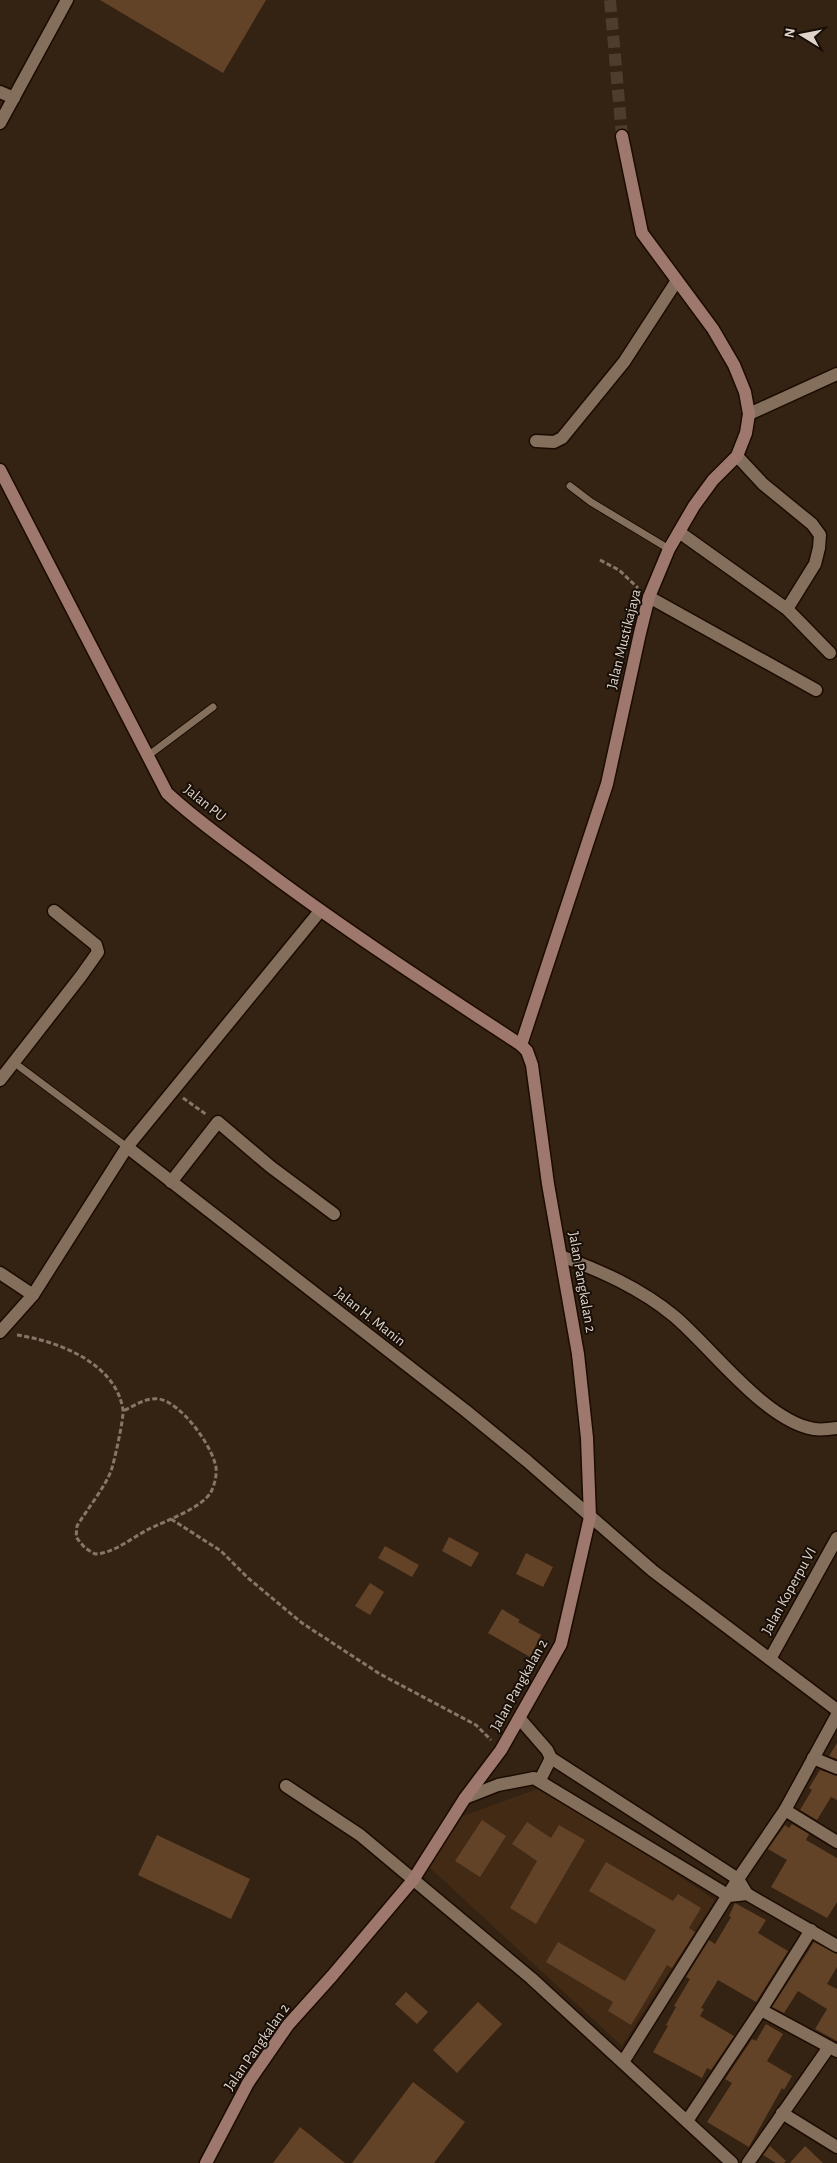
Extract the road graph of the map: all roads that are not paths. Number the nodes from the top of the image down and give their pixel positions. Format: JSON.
{"nodes":[{"id":1,"x":67,"y":0,"type":"edge"},
{"id":2,"x":0,"y":92,"type":"edge"},
{"id":3,"x":14,"y":98,"type":"junction"},
{"id":4,"x":0,"y":123,"type":"edge"},
{"id":5,"x":622,"y":136,"type":"tunnel mouth"},
{"id":6,"x":676,"y":282,"type":"junction"},
{"id":7,"x":837,"y":374,"type":"edge"},
{"id":8,"x":749,"y":414,"type":"junction"},
{"id":9,"x":536,"y":441,"type":"dead end"},
{"id":10,"x":737,"y":456,"type":"junction"},
{"id":11,"x":0,"y":470,"type":"edge"},
{"id":12,"x":570,"y":486,"type":"dead end"},
{"id":13,"x":679,"y":532,"type":"junction"},
{"id":14,"x":669,"y":549,"type":"junction"},
{"id":15,"x":649,"y":597,"type":"junction"},
{"id":16,"x":787,"y":609,"type":"junction"},
{"id":17,"x":830,"y":653,"type":"dead end"},
{"id":18,"x":816,"y":690,"type":"dead end"},
{"id":19,"x":213,"y":707,"type":"dead end"},
{"id":20,"x":148,"y":755,"type":"junction"},
{"id":21,"x":320,"y":911,"type":"junction"},
{"id":22,"x":54,"y":912,"type":"dead end"},
{"id":23,"x":521,"y":1045,"type":"junction"},
{"id":24,"x":20,"y":1067,"type":"dead end"},
{"id":25,"x":0,"y":1080,"type":"edge"},
{"id":26,"x":126,"y":1147,"type":"junction"},
{"id":27,"x":171,"y":1182,"type":"junction"},
{"id":28,"x":334,"y":1214,"type":"dead end"},
{"id":29,"x":561,"y":1256,"type":"junction"},
{"id":30,"x":0,"y":1273,"type":"edge"},
{"id":31,"x":33,"y":1295,"type":"junction"},
{"id":32,"x":5,"y":1333,"type":"edge"},
{"id":33,"x":837,"y":1428,"type":"edge"},
{"id":34,"x":590,"y":1517,"type":"junction"},
{"id":35,"x":837,"y":1538,"type":"edge"},
{"id":36,"x":770,"y":1659,"type":"junction"},
{"id":37,"x":837,"y":1710,"type":"edge"},
{"id":38,"x":837,"y":1715,"type":"edge"},
{"id":39,"x":520,"y":1719,"type":"junction"},
{"id":40,"x":551,"y":1758,"type":"junction"},
{"id":41,"x":813,"y":1758,"type":"junction"},
{"id":42,"x":837,"y":1768,"type":"edge"},
{"id":43,"x":540,"y":1780,"type":"junction"},
{"id":44,"x":286,"y":1786,"type":"dead end"},
{"id":45,"x":465,"y":1798,"type":"junction"},
{"id":46,"x":785,"y":1810,"type":"junction"},
{"id":47,"x":837,"y":1842,"type":"edge"},
{"id":48,"x":738,"y":1879,"type":"junction"},
{"id":49,"x":413,"y":1880,"type":"junction"},
{"id":50,"x":747,"y":1894,"type":"junction"},
{"id":51,"x":729,"y":1896,"type":"junction"},
{"id":52,"x":811,"y":1930,"type":"junction"},
{"id":53,"x":837,"y":1946,"type":"edge"},
{"id":54,"x":761,"y":2010,"type":"junction"},
{"id":55,"x":833,"y":2049,"type":"edge"},
{"id":56,"x":623,"y":2062,"type":"junction"},
{"id":57,"x":782,"y":2113,"type":"junction"},
{"id":58,"x":687,"y":2121,"type":"junction"},
{"id":59,"x":837,"y":2147,"type":"edge"},
{"id":60,"x":206,"y":2163,"type":"edge"},
{"id":61,"x":732,"y":2163,"type":"edge"},
{"id":62,"x":748,"y":2163,"type":"edge"}],
"edges":[{"from":1,"to":3,"type":"street"},
{"from":2,"to":3,"type":"street"},
{"from":3,"to":4,"type":"street"},
{"from":5,"to":6,"type":"street","name":"Jalan Mustikajaya"},
{"from":6,"to":8,"type":"street","name":"Jalan Mustikajaya"},
{"from":6,"to":9,"type":"street"},
{"from":7,"to":8,"type":"street"},
{"from":8,"to":10,"type":"street","name":"Jalan Mustikajaya"},
{"from":10,"to":13,"type":"street","name":"Jalan Mustikajaya"},
{"from":10,"to":16,"type":"street"},
{"from":11,"to":20,"type":"street","name":"Jalan PU"},
{"from":12,"to":14,"type":"lane"},
{"from":13,"to":14,"type":"street","name":"Jalan Mustikajaya"},
{"from":13,"to":16,"type":"street"},
{"from":14,"to":15,"type":"street","name":"Jalan Mustikajaya"},
{"from":15,"to":18,"type":"street"},
{"from":15,"to":23,"type":"street","name":"Jalan Mustikajaya"},
{"from":16,"to":17,"type":"street"},
{"from":19,"to":20,"type":"lane"},
{"from":20,"to":21,"type":"street","name":"Jalan PU"},
{"from":21,"to":23,"type":"street","name":"Jalan PU"},
{"from":21,"to":26,"type":"street"},
{"from":22,"to":25,"type":"street"},
{"from":23,"to":29,"type":"street","name":"Jalan Pangkalan 2"},
{"from":24,"to":26,"type":"lane"},
{"from":26,"to":27,"type":"street","name":"Jalan H. Manin"},
{"from":26,"to":31,"type":"street"},
{"from":27,"to":28,"type":"street"},
{"from":27,"to":34,"type":"street","name":"Jalan H. Manin"},
{"from":29,"to":33,"type":"street"},
{"from":29,"to":34,"type":"street","name":"Jalan Pangkalan 2"},
{"from":30,"to":31,"type":"street"},
{"from":31,"to":32,"type":"street"},
{"from":34,"to":36,"type":"street","name":"Jalan H. Manin"},
{"from":34,"to":39,"type":"street","name":"Jalan Pangkalan 2"},
{"from":35,"to":36,"type":"street","name":"Jalan Koperpu VI"},
{"from":36,"to":37,"type":"street","name":"Jalan H. Manin"},
{"from":38,"to":41,"type":"street"},
{"from":39,"to":40,"type":"street"},
{"from":39,"to":45,"type":"street","name":"Jalan Pangkalan 2"},
{"from":40,"to":43,"type":"street"},
{"from":40,"to":48,"type":"street"},
{"from":41,"to":42,"type":"street"},
{"from":41,"to":46,"type":"street"},
{"from":43,"to":45,"type":"street"},
{"from":43,"to":51,"type":"street"},
{"from":44,"to":49,"type":"street"},
{"from":45,"to":49,"type":"street","name":"Jalan Pangkalan 2"},
{"from":46,"to":47,"type":"street"},
{"from":46,"to":48,"type":"street"},
{"from":48,"to":50,"type":"street"},
{"from":48,"to":51,"type":"street"},
{"from":49,"to":56,"type":"street"},
{"from":49,"to":60,"type":"street","name":"Jalan Pangkalan 2"},
{"from":50,"to":51,"type":"street"},
{"from":50,"to":52,"type":"street"},
{"from":51,"to":56,"type":"street"},
{"from":52,"to":53,"type":"street"},
{"from":52,"to":54,"type":"street"},
{"from":54,"to":55,"type":"street"},
{"from":54,"to":58,"type":"street"},
{"from":55,"to":57,"type":"street"},
{"from":56,"to":58,"type":"street"},
{"from":57,"to":59,"type":"street"},
{"from":57,"to":62,"type":"street"},
{"from":58,"to":61,"type":"street"}]}
